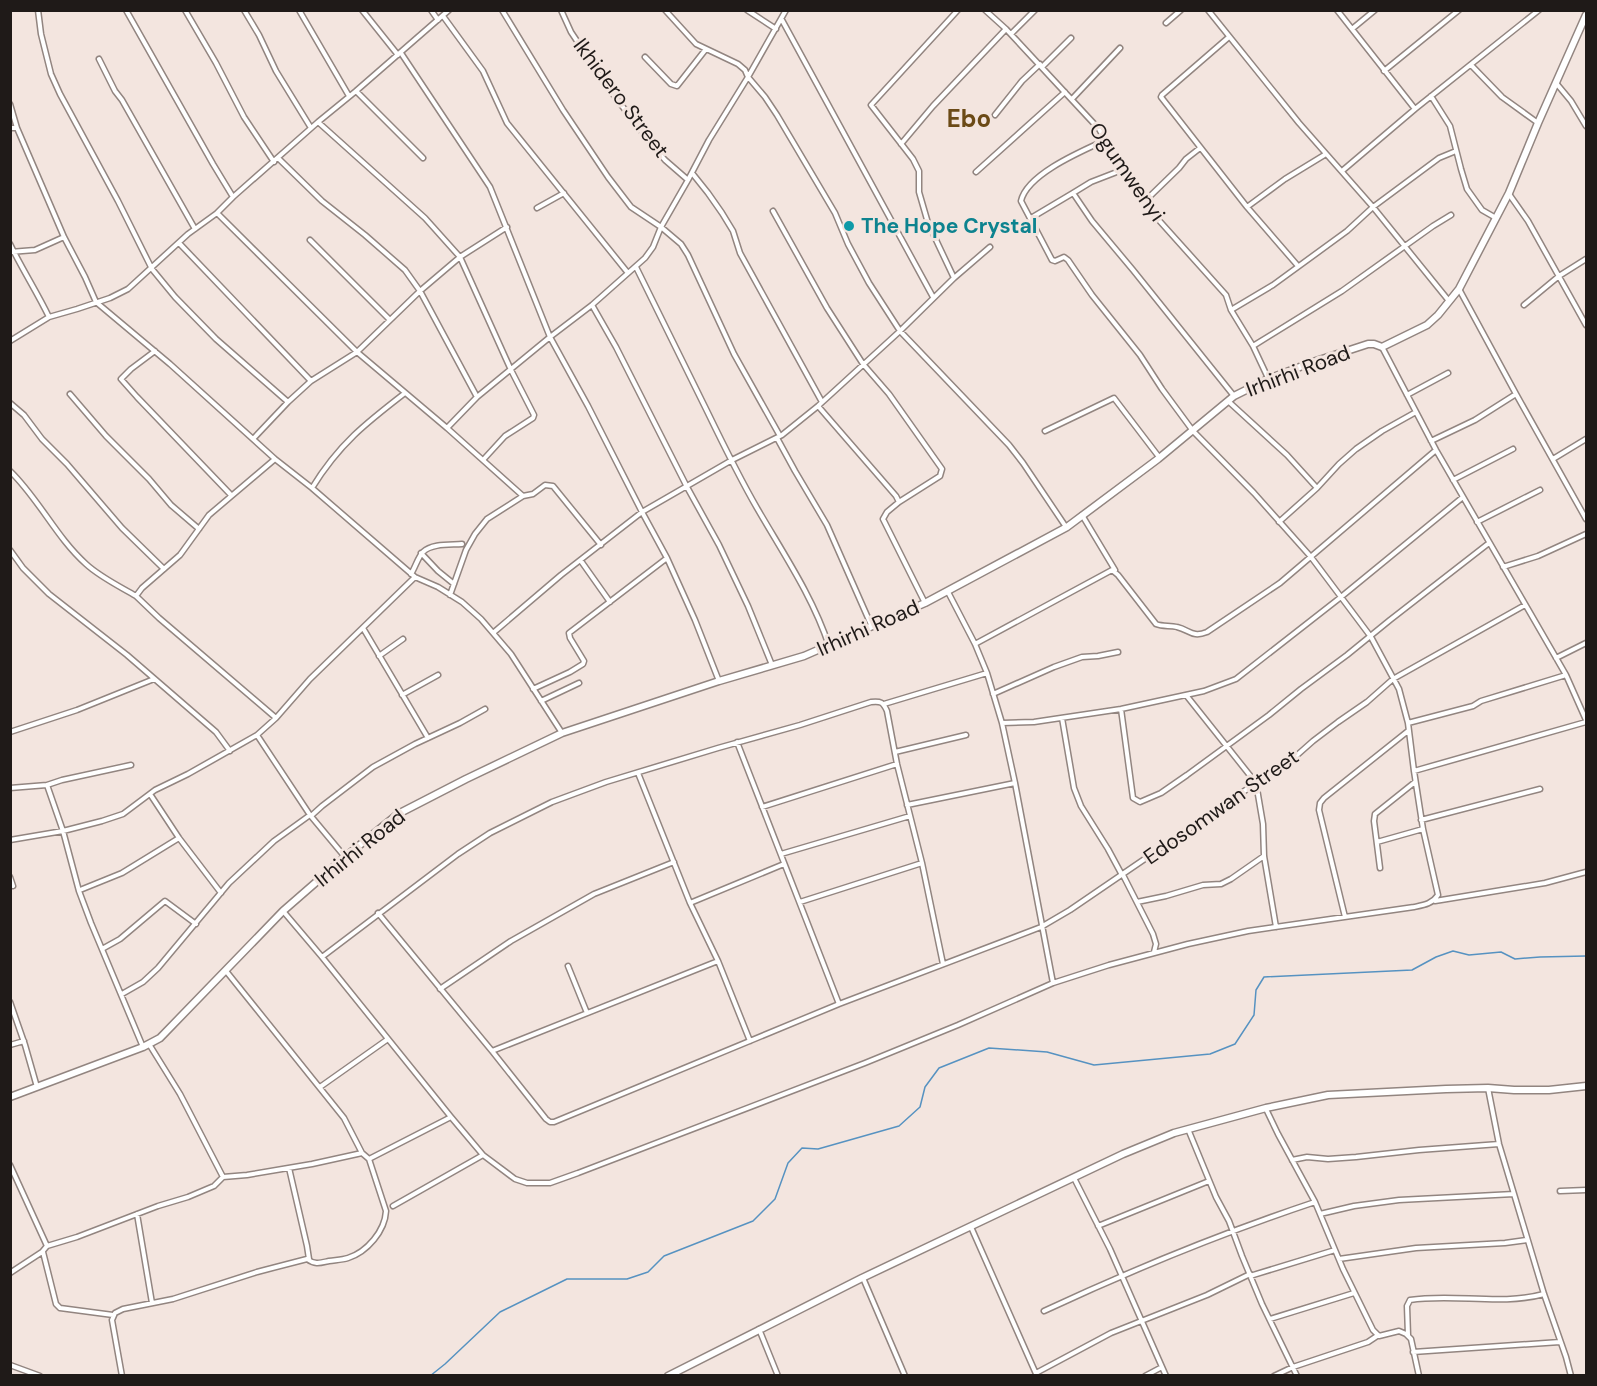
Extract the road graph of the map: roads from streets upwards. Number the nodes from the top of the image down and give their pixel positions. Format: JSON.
{"nodes":[{"id":1,"x":38,"y":10,"type":"edge"},
{"id":2,"x":126,"y":10,"type":"edge"},
{"id":3,"x":185,"y":10,"type":"edge"},
{"id":4,"x":244,"y":10,"type":"edge"},
{"id":5,"x":298,"y":10,"type":"edge"},
{"id":6,"x":362,"y":10,"type":"edge"},
{"id":7,"x":430,"y":10,"type":"edge"},
{"id":8,"x":449,"y":10,"type":"edge"},
{"id":9,"x":502,"y":10,"type":"edge"},
{"id":10,"x":561,"y":10,"type":"edge"},
{"id":11,"x":665,"y":10,"type":"edge"},
{"id":12,"x":747,"y":10,"type":"edge"},
{"id":13,"x":786,"y":10,"type":"edge"},
{"id":14,"x":958,"y":10,"type":"edge"},
{"id":15,"x":985,"y":10,"type":"edge"},
{"id":16,"x":1035,"y":10,"type":"edge"},
{"id":17,"x":1181,"y":10,"type":"edge"},
{"id":18,"x":1337,"y":10,"type":"edge"},
{"id":19,"x":1375,"y":10,"type":"edge"},
{"id":20,"x":1459,"y":10,"type":"edge"},
{"id":21,"x":1539,"y":10,"type":"edge"},
{"id":22,"x":1209,"y":11,"type":"edge"},
{"id":23,"x":1587,"y":15,"type":"edge"},
{"id":24,"x":443,"y":16,"type":"junction"},
{"id":25,"x":781,"y":19,"type":"junction"},
{"id":26,"x":438,"y":20,"type":"junction"},
{"id":27,"x":1166,"y":23,"type":"dead end"},
{"id":28,"x":776,"y":29,"type":"junction"},
{"id":29,"x":1006,"y":29,"type":"junction"},
{"id":30,"x":1352,"y":29,"type":"junction"},
{"id":31,"x":1011,"y":34,"type":"junction"},
{"id":32,"x":1229,"y":37,"type":"junction"},
{"id":33,"x":1071,"y":38,"type":"dead end"},
{"id":34,"x":1120,"y":48,"type":"dead end"},
{"id":35,"x":706,"y":49,"type":"junction"},
{"id":36,"x":399,"y":54,"type":"junction"},
{"id":37,"x":645,"y":57,"type":"dead end"},
{"id":38,"x":99,"y":58,"type":"dead end"},
{"id":39,"x":1471,"y":64,"type":"junction"},
{"id":40,"x":1041,"y":66,"type":"junction"},
{"id":41,"x":1384,"y":71,"type":"junction"},
{"id":42,"x":748,"y":77,"type":"junction"},
{"id":43,"x":1556,"y":82,"type":"junction"},
{"id":44,"x":356,"y":91,"type":"junction"},
{"id":45,"x":1065,"y":92,"type":"junction"},
{"id":46,"x":349,"y":96,"type":"junction"},
{"id":47,"x":1431,"y":96,"type":"junction"},
{"id":48,"x":1072,"y":99,"type":"junction"},
{"id":49,"x":10,"y":104,"type":"edge"},
{"id":50,"x":1415,"y":109,"type":"junction"},
{"id":51,"x":995,"y":115,"type":"dead end"},
{"id":52,"x":318,"y":122,"type":"junction"},
{"id":53,"x":1538,"y":123,"type":"junction"},
{"id":54,"x":1587,"y":126,"type":"edge"},
{"id":55,"x":10,"y":128,"type":"edge"},
{"id":56,"x":17,"y":128,"type":"junction"},
{"id":57,"x":311,"y":128,"type":"junction"},
{"id":58,"x":1106,"y":141,"type":"junction"},
{"id":59,"x":901,"y":144,"type":"junction"},
{"id":60,"x":1200,"y":148,"type":"junction"},
{"id":61,"x":1456,"y":151,"type":"junction"},
{"id":62,"x":1326,"y":154,"type":"junction"},
{"id":63,"x":278,"y":158,"type":"junction"},
{"id":64,"x":423,"y":158,"type":"dead end"},
{"id":65,"x":274,"y":162,"type":"junction"},
{"id":66,"x":1122,"y":170,"type":"junction"},
{"id":67,"x":1341,"y":171,"type":"junction"},
{"id":68,"x":976,"y":172,"type":"dead end"},
{"id":69,"x":692,"y":173,"type":"junction"},
{"id":70,"x":688,"y":180,"type":"junction"},
{"id":71,"x":564,"y":193,"type":"junction"},
{"id":72,"x":1073,"y":193,"type":"junction"},
{"id":73,"x":1509,"y":193,"type":"junction"},
{"id":74,"x":233,"y":196,"type":"junction"},
{"id":75,"x":1144,"y":202,"type":"junction"},
{"id":76,"x":1247,"y":207,"type":"junction"},
{"id":77,"x":1373,"y":207,"type":"junction"},
{"id":78,"x":537,"y":208,"type":"dead end"},
{"id":79,"x":773,"y":211,"type":"dead end"},
{"id":80,"x":217,"y":213,"type":"junction"},
{"id":81,"x":1451,"y":215,"type":"dead end"},
{"id":82,"x":1031,"y":218,"type":"junction"},
{"id":83,"x":1497,"y":218,"type":"junction"},
{"id":84,"x":507,"y":227,"type":"junction"},
{"id":85,"x":661,"y":227,"type":"junction"},
{"id":86,"x":195,"y":229,"type":"junction"},
{"id":87,"x":64,"y":237,"type":"junction"},
{"id":88,"x":310,"y":240,"type":"dead end"},
{"id":89,"x":180,"y":243,"type":"junction"},
{"id":90,"x":10,"y":244,"type":"edge"},
{"id":91,"x":990,"y":247,"type":"dead end"},
{"id":92,"x":1405,"y":247,"type":"junction"},
{"id":93,"x":12,"y":252,"type":"edge"},
{"id":94,"x":460,"y":257,"type":"junction"},
{"id":95,"x":1587,"y":259,"type":"edge"},
{"id":96,"x":1298,"y":266,"type":"junction"},
{"id":97,"x":636,"y":267,"type":"junction"},
{"id":98,"x":152,"y":269,"type":"junction"},
{"id":99,"x":628,"y":273,"type":"junction"},
{"id":100,"x":1559,"y":276,"type":"junction"},
{"id":101,"x":954,"y":278,"type":"junction"},
{"id":102,"x":1459,"y":289,"type":"junction"},
{"id":103,"x":420,"y":291,"type":"junction"},
{"id":104,"x":933,"y":297,"type":"junction"},
{"id":105,"x":1449,"y":301,"type":"junction"},
{"id":106,"x":96,"y":302,"type":"junction"},
{"id":107,"x":592,"y":305,"type":"junction"},
{"id":108,"x":1524,"y":305,"type":"dead end"},
{"id":109,"x":1232,"y":310,"type":"junction"},
{"id":110,"x":49,"y":317,"type":"junction"},
{"id":111,"x":390,"y":320,"type":"junction"},
{"id":112,"x":1587,"y":325,"type":"edge"},
{"id":113,"x":900,"y":331,"type":"junction"},
{"id":114,"x":550,"y":337,"type":"junction"},
{"id":115,"x":10,"y":341,"type":"edge"},
{"id":116,"x":1252,"y":346,"type":"junction"},
{"id":117,"x":1382,"y":347,"type":"junction"},
{"id":118,"x":155,"y":351,"type":"junction"},
{"id":119,"x":357,"y":352,"type":"junction"},
{"id":120,"x":864,"y":364,"type":"junction"},
{"id":121,"x":511,"y":370,"type":"junction"},
{"id":122,"x":1448,"y":373,"type":"dead end"},
{"id":123,"x":1268,"y":379,"type":"junction"},
{"id":124,"x":311,"y":381,"type":"junction"},
{"id":125,"x":405,"y":393,"type":"junction"},
{"id":126,"x":70,"y":394,"type":"dead end"},
{"id":127,"x":1516,"y":394,"type":"junction"},
{"id":128,"x":1407,"y":395,"type":"junction"},
{"id":129,"x":1234,"y":396,"type":"junction"},
{"id":130,"x":477,"y":397,"type":"junction"},
{"id":131,"x":1228,"y":401,"type":"junction"},
{"id":132,"x":288,"y":402,"type":"junction"},
{"id":133,"x":10,"y":403,"type":"edge"},
{"id":134,"x":820,"y":404,"type":"junction"},
{"id":135,"x":1416,"y":412,"type":"junction"},
{"id":136,"x":447,"y":428,"type":"junction"},
{"id":137,"x":1046,"y":431,"type":"dead end"},
{"id":138,"x":1193,"y":431,"type":"junction"},
{"id":139,"x":778,"y":437,"type":"junction"},
{"id":140,"x":253,"y":439,"type":"junction"},
{"id":141,"x":1587,"y":439,"type":"edge"},
{"id":142,"x":1431,"y":441,"type":"junction"},
{"id":143,"x":1513,"y":449,"type":"dead end"},
{"id":144,"x":1436,"y":450,"type":"junction"},
{"id":145,"x":1160,"y":458,"type":"junction"},
{"id":146,"x":275,"y":459,"type":"junction"},
{"id":147,"x":1553,"y":459,"type":"junction"},
{"id":148,"x":483,"y":460,"type":"junction"},
{"id":149,"x":732,"y":460,"type":"junction"},
{"id":150,"x":10,"y":471,"type":"edge"},
{"id":151,"x":1453,"y":480,"type":"junction"},
{"id":152,"x":687,"y":487,"type":"junction"},
{"id":153,"x":312,"y":488,"type":"junction"},
{"id":154,"x":1317,"y":488,"type":"junction"},
{"id":155,"x":1540,"y":490,"type":"dead end"},
{"id":156,"x":231,"y":495,"type":"junction"},
{"id":157,"x":523,"y":495,"type":"junction"},
{"id":158,"x":1463,"y":497,"type":"junction"},
{"id":159,"x":899,"y":502,"type":"junction"},
{"id":160,"x":642,"y":512,"type":"junction"},
{"id":161,"x":1082,"y":515,"type":"junction"},
{"id":162,"x":1587,"y":519,"type":"edge"},
{"id":163,"x":1279,"y":522,"type":"junction"},
{"id":164,"x":1477,"y":522,"type":"junction"},
{"id":165,"x":1067,"y":527,"type":"junction"},
{"id":166,"x":199,"y":529,"type":"junction"},
{"id":167,"x":1587,"y":534,"type":"edge"},
{"id":168,"x":1489,"y":543,"type":"junction"},
{"id":169,"x":462,"y":544,"type":"dead end"},
{"id":170,"x":601,"y":545,"type":"junction"},
{"id":171,"x":10,"y":550,"type":"edge"},
{"id":172,"x":421,"y":553,"type":"junction"},
{"id":173,"x":1311,"y":557,"type":"junction"},
{"id":174,"x":667,"y":558,"type":"junction"},
{"id":175,"x":581,"y":561,"type":"junction"},
{"id":176,"x":1503,"y":567,"type":"junction"},
{"id":177,"x":164,"y":569,"type":"junction"},
{"id":178,"x":1115,"y":571,"type":"junction"},
{"id":179,"x":413,"y":576,"type":"junction"},
{"id":180,"x":454,"y":584,"type":"junction"},
{"id":181,"x":948,"y":592,"type":"junction"},
{"id":182,"x":450,"y":595,"type":"junction"},
{"id":183,"x":136,"y":596,"type":"junction"},
{"id":184,"x":1341,"y":597,"type":"junction"},
{"id":185,"x":610,"y":602,"type":"junction"},
{"id":186,"x":925,"y":603,"type":"junction"},
{"id":187,"x":1525,"y":605,"type":"junction"},
{"id":188,"x":872,"y":627,"type":"junction"},
{"id":189,"x":363,"y":628,"type":"junction"},
{"id":190,"x":493,"y":633,"type":"junction"},
{"id":191,"x":1371,"y":637,"type":"junction"},
{"id":192,"x":403,"y":639,"type":"dead end"},
{"id":193,"x":1587,"y":643,"type":"edge"},
{"id":194,"x":975,"y":644,"type":"junction"},
{"id":195,"x":829,"y":646,"type":"junction"},
{"id":196,"x":1118,"y":652,"type":"dead end"},
{"id":197,"x":379,"y":656,"type":"junction"},
{"id":198,"x":1556,"y":658,"type":"junction"},
{"id":199,"x":772,"y":665,"type":"junction"},
{"id":200,"x":987,"y":673,"type":"junction"},
{"id":201,"x":438,"y":675,"type":"dead end"},
{"id":202,"x":1566,"y":675,"type":"junction"},
{"id":203,"x":154,"y":679,"type":"junction"},
{"id":204,"x":1393,"y":679,"type":"junction"},
{"id":205,"x":719,"y":681,"type":"junction"},
{"id":206,"x":579,"y":683,"type":"dead end"},
{"id":207,"x":533,"y":689,"type":"junction"},
{"id":208,"x":993,"y":694,"type":"junction"},
{"id":209,"x":402,"y":695,"type":"junction"},
{"id":210,"x":1186,"y":696,"type":"junction"},
{"id":211,"x":541,"y":701,"type":"junction"},
{"id":212,"x":884,"y":704,"type":"junction"},
{"id":213,"x":485,"y":709,"type":"dead end"},
{"id":214,"x":1121,"y":709,"type":"junction"},
{"id":215,"x":276,"y":718,"type":"junction"},
{"id":216,"x":1062,"y":718,"type":"junction"},
{"id":217,"x":1587,"y":721,"type":"edge"},
{"id":218,"x":1002,"y":723,"type":"junction"},
{"id":219,"x":1408,"y":723,"type":"junction"},
{"id":220,"x":1408,"y":731,"type":"junction"},
{"id":221,"x":10,"y":732,"type":"edge"},
{"id":222,"x":562,"y":733,"type":"junction"},
{"id":223,"x":257,"y":735,"type":"junction"},
{"id":224,"x":966,"y":735,"type":"dead end"},
{"id":225,"x":429,"y":738,"type":"junction"},
{"id":226,"x":737,"y":742,"type":"junction"},
{"id":227,"x":1226,"y":746,"type":"junction"},
{"id":228,"x":230,"y":751,"type":"junction"},
{"id":229,"x":895,"y":752,"type":"junction"},
{"id":230,"x":897,"y":764,"type":"junction"},
{"id":231,"x":131,"y":765,"type":"dead end"},
{"id":232,"x":1414,"y":771,"type":"junction"},
{"id":233,"x":638,"y":773,"type":"junction"},
{"id":234,"x":1415,"y":782,"type":"junction"},
{"id":235,"x":1015,"y":783,"type":"junction"},
{"id":236,"x":1256,"y":783,"type":"junction"},
{"id":237,"x":48,"y":785,"type":"junction"},
{"id":238,"x":10,"y":788,"type":"edge"},
{"id":239,"x":1540,"y":789,"type":"dead end"},
{"id":240,"x":150,"y":794,"type":"junction"},
{"id":241,"x":907,"y":805,"type":"junction"},
{"id":242,"x":762,"y":807,"type":"junction"},
{"id":243,"x":311,"y":815,"type":"junction"},
{"id":244,"x":910,"y":816,"type":"junction"},
{"id":245,"x":1421,"y":820,"type":"junction"},
{"id":246,"x":1423,"y":829,"type":"junction"},
{"id":247,"x":63,"y":831,"type":"junction"},
{"id":248,"x":179,"y":838,"type":"junction"},
{"id":249,"x":10,"y":840,"type":"edge"},
{"id":250,"x":1377,"y":842,"type":"junction"},
{"id":251,"x":781,"y":854,"type":"junction"},
{"id":252,"x":1264,"y":856,"type":"junction"},
{"id":253,"x":345,"y":857,"type":"junction"},
{"id":254,"x":674,"y":862,"type":"junction"},
{"id":255,"x":784,"y":864,"type":"junction"},
{"id":256,"x":922,"y":864,"type":"junction"},
{"id":257,"x":1380,"y":868,"type":"dead end"},
{"id":258,"x":1587,"y":872,"type":"edge"},
{"id":259,"x":1122,"y":875,"type":"junction"},
{"id":260,"x":10,"y":877,"type":"edge"},
{"id":261,"x":13,"y":886,"type":"dead end"},
{"id":262,"x":79,"y":891,"type":"junction"},
{"id":263,"x":221,"y":893,"type":"junction"},
{"id":264,"x":1435,"y":901,"type":"junction"},
{"id":265,"x":800,"y":902,"type":"junction"},
{"id":266,"x":1137,"y":902,"type":"junction"},
{"id":267,"x":690,"y":903,"type":"junction"},
{"id":268,"x":283,"y":911,"type":"junction"},
{"id":269,"x":378,"y":913,"type":"junction"},
{"id":270,"x":1345,"y":917,"type":"junction"},
{"id":271,"x":196,"y":924,"type":"junction"},
{"id":272,"x":1041,"y":927,"type":"junction"},
{"id":273,"x":1276,"y":927,"type":"junction"},
{"id":274,"x":102,"y":949,"type":"junction"},
{"id":275,"x":1154,"y":953,"type":"junction"},
{"id":276,"x":322,"y":957,"type":"junction"},
{"id":277,"x":718,"y":961,"type":"junction"},
{"id":278,"x":943,"y":964,"type":"junction"},
{"id":279,"x":568,"y":966,"type":"dead end"},
{"id":280,"x":226,"y":971,"type":"junction"},
{"id":281,"x":1053,"y":983,"type":"junction"},
{"id":282,"x":440,"y":989,"type":"junction"},
{"id":283,"x":122,"y":994,"type":"junction"},
{"id":284,"x":10,"y":1002,"type":"edge"},
{"id":285,"x":839,"y":1004,"type":"junction"},
{"id":286,"x":587,"y":1014,"type":"junction"},
{"id":287,"x":388,"y":1039,"type":"junction"},
{"id":288,"x":24,"y":1041,"type":"junction"},
{"id":289,"x":750,"y":1041,"type":"junction"},
{"id":290,"x":10,"y":1045,"type":"edge"},
{"id":291,"x":146,"y":1045,"type":"junction"},
{"id":292,"x":492,"y":1052,"type":"junction"},
{"id":293,"x":1587,"y":1086,"type":"edge"},
{"id":294,"x":320,"y":1087,"type":"junction"},
{"id":295,"x":37,"y":1088,"type":"junction"},
{"id":296,"x":1488,"y":1088,"type":"junction"},
{"id":297,"x":10,"y":1097,"type":"edge"},
{"id":298,"x":1266,"y":1108,"type":"junction"},
{"id":299,"x":451,"y":1117,"type":"junction"},
{"id":300,"x":1188,"y":1129,"type":"junction"},
{"id":301,"x":1499,"y":1144,"type":"junction"},
{"id":302,"x":362,"y":1153,"type":"junction"},
{"id":303,"x":483,"y":1155,"type":"junction"},
{"id":304,"x":369,"y":1159,"type":"junction"},
{"id":305,"x":1292,"y":1160,"type":"junction"},
{"id":306,"x":10,"y":1165,"type":"edge"},
{"id":307,"x":289,"y":1168,"type":"junction"},
{"id":308,"x":223,"y":1177,"type":"junction"},
{"id":309,"x":1074,"y":1178,"type":"junction"},
{"id":310,"x":1209,"y":1182,"type":"junction"},
{"id":311,"x":1587,"y":1190,"type":"edge"},
{"id":312,"x":1560,"y":1191,"type":"dead end"},
{"id":313,"x":1514,"y":1194,"type":"junction"},
{"id":314,"x":1315,"y":1202,"type":"junction"},
{"id":315,"x":393,"y":1206,"type":"dead end"},
{"id":316,"x":137,"y":1214,"type":"junction"},
{"id":317,"x":1320,"y":1214,"type":"junction"},
{"id":318,"x":971,"y":1227,"type":"junction"},
{"id":319,"x":1098,"y":1227,"type":"junction"},
{"id":320,"x":1233,"y":1230,"type":"junction"},
{"id":321,"x":1527,"y":1240,"type":"junction"},
{"id":322,"x":47,"y":1246,"type":"junction"},
{"id":323,"x":1335,"y":1250,"type":"junction"},
{"id":324,"x":42,"y":1252,"type":"junction"},
{"id":325,"x":1339,"y":1259,"type":"junction"},
{"id":326,"x":309,"y":1260,"type":"junction"},
{"id":327,"x":10,"y":1274,"type":"edge"},
{"id":328,"x":1121,"y":1275,"type":"junction"},
{"id":329,"x":1250,"y":1275,"type":"junction"},
{"id":330,"x":862,"y":1278,"type":"junction"},
{"id":331,"x":1354,"y":1293,"type":"junction"},
{"id":332,"x":1544,"y":1294,"type":"junction"},
{"id":333,"x":152,"y":1303,"type":"junction"},
{"id":334,"x":1044,"y":1311,"type":"dead end"},
{"id":335,"x":113,"y":1315,"type":"junction"},
{"id":336,"x":1270,"y":1319,"type":"junction"},
{"id":337,"x":1141,"y":1322,"type":"junction"},
{"id":338,"x":759,"y":1329,"type":"junction"},
{"id":339,"x":1377,"y":1336,"type":"junction"},
{"id":340,"x":1408,"y":1336,"type":"junction"},
{"id":341,"x":1560,"y":1342,"type":"junction"},
{"id":342,"x":1413,"y":1352,"type":"junction"},
{"id":343,"x":10,"y":1365,"type":"edge"},
{"id":344,"x":1162,"y":1367,"type":"junction"},
{"id":345,"x":1293,"y":1367,"type":"junction"},
{"id":346,"x":1036,"y":1374,"type":"edge"},
{"id":347,"x":40,"y":1376,"type":"edge"},
{"id":348,"x":122,"y":1376,"type":"edge"},
{"id":349,"x":669,"y":1376,"type":"edge"},
{"id":350,"x":778,"y":1376,"type":"edge"},
{"id":351,"x":905,"y":1376,"type":"edge"},
{"id":352,"x":1145,"y":1376,"type":"edge"},
{"id":353,"x":1166,"y":1376,"type":"edge"},
{"id":354,"x":1274,"y":1376,"type":"edge"},
{"id":355,"x":1297,"y":1376,"type":"edge"},
{"id":356,"x":1419,"y":1376,"type":"edge"},
{"id":357,"x":1571,"y":1376,"type":"edge"}],
"edges":[{"from":1,"to":98,"type":"street"},
{"from":2,"to":74,"type":"street"},
{"from":3,"to":65,"type":"street"},
{"from":4,"to":57,"type":"street"},
{"from":5,"to":46,"type":"street"},
{"from":6,"to":36,"type":"street"},
{"from":7,"to":26,"type":"street"},
{"from":8,"to":24,"type":"street"},
{"from":9,"to":85,"type":"street"},
{"from":10,"to":70,"type":"street","name":"Ikhidero Street"},
{"from":11,"to":35,"type":"street"},
{"from":12,"to":28,"type":"street"},
{"from":13,"to":25,"type":"street"},
{"from":14,"to":59,"type":"street"},
{"from":15,"to":29,"type":"street","name":"Ogumwenyi"},
{"from":16,"to":31,"type":"street"},
{"from":17,"to":27,"type":"street"},
{"from":18,"to":30,"type":"street"},
{"from":19,"to":30,"type":"street"},
{"from":20,"to":41,"type":"street"},
{"from":21,"to":39,"type":"street"},
{"from":22,"to":32,"type":"street"},
{"from":23,"to":43,"type":"street","name":"Irhirhi Road"},
{"from":24,"to":26,"type":"street"},
{"from":24,"to":71,"type":"street"},
{"from":25,"to":28,"type":"street"},
{"from":25,"to":104,"type":"street"},
{"from":26,"to":36,"type":"street"},
{"from":28,"to":42,"type":"street"},
{"from":29,"to":31,"type":"street","name":"Ogumwenyi"},
{"from":29,"to":59,"type":"street"},
{"from":30,"to":41,"type":"street"},
{"from":31,"to":40,"type":"street","name":"Ogumwenyi"},
{"from":32,"to":60,"type":"street"},
{"from":32,"to":62,"type":"street"},
{"from":33,"to":40,"type":"street"},
{"from":34,"to":48,"type":"street"},
{"from":35,"to":37,"type":"street"},
{"from":35,"to":42,"type":"street"},
{"from":36,"to":44,"type":"street"},
{"from":36,"to":84,"type":"street"},
{"from":38,"to":86,"type":"street"},
{"from":39,"to":47,"type":"street"},
{"from":39,"to":53,"type":"street"},
{"from":40,"to":45,"type":"street","name":"Ogumwenyi"},
{"from":40,"to":51,"type":"street"},
{"from":41,"to":50,"type":"street"},
{"from":42,"to":69,"type":"street"},
{"from":42,"to":113,"type":"street"},
{"from":43,"to":53,"type":"street","name":"Irhirhi Road"},
{"from":43,"to":54,"type":"street"},
{"from":44,"to":46,"type":"street"},
{"from":44,"to":64,"type":"street"},
{"from":45,"to":48,"type":"street","name":"Ogumwenyi"},
{"from":45,"to":68,"type":"street"},
{"from":46,"to":52,"type":"street"},
{"from":47,"to":50,"type":"street"},
{"from":47,"to":61,"type":"street"},
{"from":48,"to":58,"type":"street","name":"Ogumwenyi"},
{"from":49,"to":56,"type":"street"},
{"from":50,"to":67,"type":"street"},
{"from":52,"to":57,"type":"street"},
{"from":52,"to":94,"type":"street"},
{"from":53,"to":73,"type":"street","name":"Irhirhi Road"},
{"from":55,"to":56,"type":"street"},
{"from":56,"to":87,"type":"street"},
{"from":57,"to":63,"type":"street"},
{"from":58,"to":66,"type":"street","name":"Ogumwenyi"},
{"from":58,"to":82,"type":"street"},
{"from":59,"to":101,"type":"street"},
{"from":60,"to":75,"type":"street"},
{"from":60,"to":76,"type":"street"},
{"from":61,"to":77,"type":"street"},
{"from":61,"to":83,"type":"street"},
{"from":62,"to":67,"type":"street"},
{"from":62,"to":76,"type":"street"},
{"from":63,"to":65,"type":"street"},
{"from":63,"to":103,"type":"street"},
{"from":65,"to":74,"type":"street"},
{"from":66,"to":72,"type":"street"},
{"from":66,"to":75,"type":"street","name":"Ogumwenyi"},
{"from":67,"to":77,"type":"street"},
{"from":69,"to":70,"type":"street"},
{"from":69,"to":134,"type":"street"},
{"from":70,"to":85,"type":"street"},
{"from":71,"to":78,"type":"street"},
{"from":71,"to":99,"type":"street"},
{"from":72,"to":82,"type":"street"},
{"from":72,"to":129,"type":"street"},
{"from":73,"to":83,"type":"street","name":"Irhirhi Road"},
{"from":73,"to":100,"type":"street"},
{"from":74,"to":80,"type":"street"},
{"from":75,"to":109,"type":"street","name":"Ogumwenyi"},
{"from":76,"to":96,"type":"street"},
{"from":77,"to":92,"type":"street"},
{"from":77,"to":96,"type":"street"},
{"from":79,"to":120,"type":"street"},
{"from":80,"to":86,"type":"street"},
{"from":80,"to":119,"type":"street"},
{"from":81,"to":92,"type":"street"},
{"from":82,"to":138,"type":"street"},
{"from":83,"to":102,"type":"street","name":"Irhirhi Road"},
{"from":84,"to":94,"type":"street"},
{"from":84,"to":114,"type":"street"},
{"from":85,"to":97,"type":"street"},
{"from":85,"to":139,"type":"street"},
{"from":86,"to":89,"type":"street"},
{"from":87,"to":93,"type":"street"},
{"from":87,"to":106,"type":"street"},
{"from":88,"to":111,"type":"street"},
{"from":89,"to":98,"type":"street"},
{"from":89,"to":124,"type":"street"},
{"from":90,"to":93,"type":"street"},
{"from":91,"to":101,"type":"street"},
{"from":92,"to":105,"type":"street"},
{"from":92,"to":116,"type":"street"},
{"from":93,"to":110,"type":"street"},
{"from":94,"to":103,"type":"street"},
{"from":94,"to":121,"type":"street"},
{"from":95,"to":100,"type":"street"},
{"from":96,"to":109,"type":"street"},
{"from":97,"to":99,"type":"street"},
{"from":97,"to":149,"type":"street"},
{"from":98,"to":106,"type":"street"},
{"from":98,"to":132,"type":"street"},
{"from":99,"to":107,"type":"street"},
{"from":100,"to":108,"type":"street"},
{"from":100,"to":112,"type":"street"},
{"from":101,"to":104,"type":"street"},
{"from":102,"to":105,"type":"street","name":"Irhirhi Road"},
{"from":102,"to":127,"type":"street"},
{"from":103,"to":111,"type":"street"},
{"from":103,"to":130,"type":"street"},
{"from":104,"to":113,"type":"street"},
{"from":105,"to":117,"type":"street","name":"Irhirhi Road"},
{"from":106,"to":110,"type":"street"},
{"from":106,"to":118,"type":"street"},
{"from":107,"to":114,"type":"street"},
{"from":107,"to":152,"type":"street"},
{"from":109,"to":116,"type":"street","name":"Ogumwenyi"},
{"from":110,"to":115,"type":"street"},
{"from":111,"to":119,"type":"street"},
{"from":113,"to":120,"type":"street"},
{"from":113,"to":165,"type":"street"},
{"from":114,"to":121,"type":"street"},
{"from":114,"to":160,"type":"street"},
{"from":116,"to":123,"type":"street","name":"Ogumwenyi"},
{"from":117,"to":123,"type":"street","name":"Irhirhi Road"},
{"from":117,"to":128,"type":"street"},
{"from":118,"to":140,"type":"street"},
{"from":118,"to":156,"type":"street"},
{"from":119,"to":124,"type":"street"},
{"from":119,"to":125,"type":"street"},
{"from":120,"to":134,"type":"street"},
{"from":120,"to":159,"type":"street"},
{"from":121,"to":130,"type":"street"},
{"from":121,"to":148,"type":"street"},
{"from":122,"to":128,"type":"street"},
{"from":123,"to":129,"type":"street","name":"Irhirhi Road"},
{"from":124,"to":132,"type":"street"},
{"from":125,"to":136,"type":"street"},
{"from":125,"to":153,"type":"street"},
{"from":126,"to":166,"type":"street"},
{"from":127,"to":142,"type":"street"},
{"from":127,"to":147,"type":"street"},
{"from":128,"to":135,"type":"street"},
{"from":129,"to":131,"type":"street","name":"Irhirhi Road"},
{"from":130,"to":136,"type":"street"},
{"from":131,"to":138,"type":"street","name":"Irhirhi Road"},
{"from":131,"to":154,"type":"street"},
{"from":132,"to":140,"type":"street"},
{"from":133,"to":177,"type":"street"},
{"from":134,"to":139,"type":"street"},
{"from":134,"to":159,"type":"street"},
{"from":135,"to":142,"type":"street"},
{"from":135,"to":154,"type":"street"},
{"from":136,"to":148,"type":"street"},
{"from":137,"to":145,"type":"street"},
{"from":138,"to":145,"type":"street","name":"Irhirhi Road"},
{"from":138,"to":163,"type":"street"},
{"from":139,"to":149,"type":"street"},
{"from":139,"to":188,"type":"street"},
{"from":140,"to":146,"type":"street"},
{"from":141,"to":147,"type":"street"},
{"from":142,"to":144,"type":"street"},
{"from":143,"to":151,"type":"street"},
{"from":144,"to":151,"type":"street"},
{"from":144,"to":173,"type":"street"},
{"from":145,"to":161,"type":"street","name":"Irhirhi Road"},
{"from":146,"to":153,"type":"street"},
{"from":146,"to":156,"type":"street"},
{"from":147,"to":162,"type":"street"},
{"from":148,"to":157,"type":"street"},
{"from":149,"to":152,"type":"street"},
{"from":149,"to":195,"type":"street"},
{"from":150,"to":183,"type":"street"},
{"from":151,"to":158,"type":"street"},
{"from":152,"to":160,"type":"street"},
{"from":152,"to":199,"type":"street"},
{"from":153,"to":179,"type":"street"},
{"from":154,"to":163,"type":"street"},
{"from":155,"to":164,"type":"street"},
{"from":156,"to":166,"type":"street"},
{"from":157,"to":170,"type":"street"},
{"from":157,"to":180,"type":"street"},
{"from":158,"to":164,"type":"street"},
{"from":158,"to":184,"type":"street"},
{"from":159,"to":186,"type":"street"},
{"from":160,"to":170,"type":"street"},
{"from":160,"to":174,"type":"street"},
{"from":161,"to":165,"type":"street","name":"Irhirhi Road"},
{"from":161,"to":178,"type":"street"},
{"from":163,"to":173,"type":"street"},
{"from":164,"to":168,"type":"street"},
{"from":165,"to":181,"type":"street","name":"Irhirhi Road"},
{"from":166,"to":177,"type":"street"},
{"from":167,"to":176,"type":"street"},
{"from":168,"to":176,"type":"street"},
{"from":168,"to":191,"type":"street"},
{"from":169,"to":172,"type":"street"},
{"from":170,"to":175,"type":"street"},
{"from":171,"to":203,"type":"street"},
{"from":172,"to":179,"type":"street"},
{"from":172,"to":180,"type":"street"},
{"from":173,"to":178,"type":"street"},
{"from":173,"to":184,"type":"street"},
{"from":174,"to":185,"type":"street"},
{"from":174,"to":205,"type":"street"},
{"from":175,"to":185,"type":"street"},
{"from":175,"to":190,"type":"street"},
{"from":176,"to":187,"type":"street"},
{"from":177,"to":183,"type":"street"},
{"from":178,"to":194,"type":"street"},
{"from":179,"to":182,"type":"street"},
{"from":179,"to":189,"type":"street"},
{"from":180,"to":182,"type":"street"},
{"from":181,"to":186,"type":"street","name":"Irhirhi Road"},
{"from":181,"to":194,"type":"street"},
{"from":182,"to":190,"type":"street"},
{"from":183,"to":215,"type":"street"},
{"from":184,"to":191,"type":"street"},
{"from":184,"to":210,"type":"street"},
{"from":185,"to":207,"type":"street"},
{"from":186,"to":188,"type":"street","name":"Irhirhi Road"},
{"from":187,"to":198,"type":"street"},
{"from":187,"to":204,"type":"street","name":"Edosomwan Street"},
{"from":188,"to":195,"type":"street","name":"Irhirhi Road"},
{"from":189,"to":197,"type":"street"},
{"from":189,"to":215,"type":"street"},
{"from":190,"to":207,"type":"street"},
{"from":191,"to":204,"type":"street"},
{"from":191,"to":227,"type":"street"},
{"from":192,"to":197,"type":"street"},
{"from":193,"to":198,"type":"street"},
{"from":194,"to":200,"type":"street"},
{"from":195,"to":199,"type":"street","name":"Irhirhi Road"},
{"from":196,"to":208,"type":"street"},
{"from":197,"to":209,"type":"street"},
{"from":198,"to":202,"type":"street"},
{"from":199,"to":205,"type":"street","name":"Irhirhi Road"},
{"from":200,"to":208,"type":"street"},
{"from":200,"to":212,"type":"street"},
{"from":201,"to":209,"type":"street"},
{"from":202,"to":217,"type":"street"},
{"from":202,"to":219,"type":"street"},
{"from":203,"to":221,"type":"street"},
{"from":203,"to":228,"type":"street"},
{"from":204,"to":219,"type":"street"},
{"from":204,"to":236,"type":"street","name":"Edosomwan Street"},
{"from":205,"to":222,"type":"street","name":"Irhirhi Road"},
{"from":206,"to":211,"type":"street"},
{"from":207,"to":211,"type":"street"},
{"from":208,"to":218,"type":"street"},
{"from":209,"to":225,"type":"street"},
{"from":210,"to":214,"type":"street"},
{"from":210,"to":227,"type":"street"},
{"from":211,"to":222,"type":"street"},
{"from":212,"to":226,"type":"street"},
{"from":212,"to":229,"type":"street"},
{"from":213,"to":225,"type":"street"},
{"from":214,"to":216,"type":"street"},
{"from":214,"to":227,"type":"street"},
{"from":215,"to":223,"type":"street"},
{"from":216,"to":218,"type":"street"},
{"from":216,"to":259,"type":"street"},
{"from":217,"to":232,"type":"street"},
{"from":218,"to":235,"type":"street"},
{"from":219,"to":220,"type":"street"},
{"from":220,"to":232,"type":"street"},
{"from":220,"to":270,"type":"street"},
{"from":222,"to":253,"type":"street","name":"Irhirhi Road"},
{"from":223,"to":228,"type":"street"},
{"from":223,"to":243,"type":"street"},
{"from":224,"to":229,"type":"street"},
{"from":225,"to":243,"type":"street"},
{"from":226,"to":233,"type":"street"},
{"from":226,"to":242,"type":"street"},
{"from":227,"to":236,"type":"street"},
{"from":228,"to":240,"type":"street"},
{"from":229,"to":230,"type":"street"},
{"from":230,"to":241,"type":"street"},
{"from":230,"to":242,"type":"street"},
{"from":231,"to":237,"type":"street"},
{"from":232,"to":234,"type":"street"},
{"from":233,"to":254,"type":"street"},
{"from":233,"to":269,"type":"street"},
{"from":234,"to":245,"type":"street"},
{"from":234,"to":250,"type":"street"},
{"from":235,"to":241,"type":"street"},
{"from":235,"to":272,"type":"street"},
{"from":236,"to":252,"type":"street"},
{"from":236,"to":259,"type":"street","name":"Edosomwan Street"},
{"from":237,"to":238,"type":"street"},
{"from":237,"to":247,"type":"street"},
{"from":239,"to":245,"type":"street"},
{"from":240,"to":247,"type":"street"},
{"from":240,"to":248,"type":"street"},
{"from":241,"to":244,"type":"street"},
{"from":242,"to":251,"type":"street"},
{"from":243,"to":253,"type":"street"},
{"from":243,"to":263,"type":"street"},
{"from":244,"to":251,"type":"street"},
{"from":244,"to":256,"type":"street"},
{"from":245,"to":246,"type":"street"},
{"from":246,"to":250,"type":"street"},
{"from":246,"to":264,"type":"street"},
{"from":247,"to":249,"type":"street"},
{"from":247,"to":262,"type":"street"},
{"from":248,"to":262,"type":"street"},
{"from":248,"to":263,"type":"street"},
{"from":250,"to":257,"type":"street"},
{"from":251,"to":255,"type":"street"},
{"from":252,"to":266,"type":"street"},
{"from":252,"to":273,"type":"street"},
{"from":253,"to":268,"type":"street","name":"Irhirhi Road"},
{"from":254,"to":267,"type":"street"},
{"from":254,"to":282,"type":"street"},
{"from":255,"to":265,"type":"street"},
{"from":255,"to":267,"type":"street"},
{"from":256,"to":265,"type":"street"},
{"from":256,"to":278,"type":"street"},
{"from":258,"to":264,"type":"street"},
{"from":259,"to":266,"type":"street"},
{"from":259,"to":272,"type":"street","name":"Edosomwan Street"},
{"from":260,"to":261,"type":"street"},
{"from":262,"to":274,"type":"street"},
{"from":263,"to":271,"type":"street"},
{"from":264,"to":270,"type":"street"},
{"from":265,"to":285,"type":"street"},
{"from":266,"to":275,"type":"street"},
{"from":267,"to":277,"type":"street"},
{"from":268,"to":276,"type":"street"},
{"from":268,"to":280,"type":"street","name":"Irhirhi Road"},
{"from":269,"to":276,"type":"street"},
{"from":269,"to":282,"type":"street"},
{"from":270,"to":273,"type":"street"},
{"from":271,"to":274,"type":"street"},
{"from":271,"to":283,"type":"street"},
{"from":272,"to":278,"type":"street","name":"Edosomwan Street"},
{"from":272,"to":281,"type":"street"},
{"from":273,"to":275,"type":"street"},
{"from":274,"to":283,"type":"street"},
{"from":275,"to":281,"type":"street"},
{"from":276,"to":287,"type":"street"},
{"from":277,"to":286,"type":"street"},
{"from":277,"to":289,"type":"street"},
{"from":278,"to":285,"type":"street","name":"Edosomwan Street"},
{"from":279,"to":286,"type":"street"},
{"from":280,"to":291,"type":"street","name":"Irhirhi Road"},
{"from":280,"to":294,"type":"street"},
{"from":281,"to":303,"type":"street"},
{"from":282,"to":292,"type":"street"},
{"from":283,"to":291,"type":"street"},
{"from":284,"to":288,"type":"street"},
{"from":285,"to":289,"type":"street","name":"Edosomwan Street"},
{"from":286,"to":292,"type":"street"},
{"from":287,"to":294,"type":"street"},
{"from":287,"to":299,"type":"street"},
{"from":288,"to":290,"type":"street"},
{"from":288,"to":295,"type":"street"},
{"from":289,"to":292,"type":"street","name":"Edosomwan Street"},
{"from":291,"to":295,"type":"street","name":"Irhirhi Road"},
{"from":291,"to":308,"type":"street"},
{"from":293,"to":296,"type":"street"},
{"from":294,"to":302,"type":"street"},
{"from":295,"to":297,"type":"street","name":"Irhirhi Road"},
{"from":296,"to":298,"type":"street"},
{"from":296,"to":301,"type":"street"},
{"from":298,"to":300,"type":"street"},
{"from":298,"to":305,"type":"street"},
{"from":299,"to":303,"type":"street"},
{"from":299,"to":304,"type":"street"},
{"from":300,"to":309,"type":"street"},
{"from":300,"to":310,"type":"street"},
{"from":301,"to":305,"type":"street"},
{"from":301,"to":313,"type":"street"},
{"from":302,"to":304,"type":"street"},
{"from":302,"to":307,"type":"street"},
{"from":303,"to":315,"type":"street"},
{"from":304,"to":326,"type":"street"},
{"from":305,"to":314,"type":"street"},
{"from":306,"to":322,"type":"street"},
{"from":307,"to":308,"type":"street"},
{"from":307,"to":326,"type":"street"},
{"from":308,"to":316,"type":"street"},
{"from":309,"to":318,"type":"street"},
{"from":309,"to":319,"type":"street"},
{"from":310,"to":319,"type":"street"},
{"from":310,"to":320,"type":"street"},
{"from":311,"to":312,"type":"street"},
{"from":313,"to":317,"type":"street"},
{"from":313,"to":321,"type":"street"},
{"from":314,"to":317,"type":"street"},
{"from":314,"to":320,"type":"street"},
{"from":316,"to":322,"type":"street"},
{"from":316,"to":333,"type":"street"},
{"from":317,"to":323,"type":"street"},
{"from":318,"to":330,"type":"street"},
{"from":318,"to":346,"type":"street"},
{"from":319,"to":328,"type":"street"},
{"from":320,"to":328,"type":"street"},
{"from":320,"to":329,"type":"street"},
{"from":321,"to":325,"type":"street"},
{"from":321,"to":332,"type":"street"},
{"from":322,"to":324,"type":"street"},
{"from":323,"to":325,"type":"street"},
{"from":323,"to":329,"type":"street"},
{"from":324,"to":327,"type":"street"},
{"from":324,"to":335,"type":"street"},
{"from":325,"to":331,"type":"street"},
{"from":326,"to":333,"type":"street"},
{"from":328,"to":334,"type":"street"},
{"from":328,"to":337,"type":"street"},
{"from":329,"to":336,"type":"street"},
{"from":329,"to":337,"type":"street"},
{"from":330,"to":338,"type":"street"},
{"from":330,"to":351,"type":"street"},
{"from":331,"to":336,"type":"street"},
{"from":331,"to":339,"type":"street"},
{"from":332,"to":340,"type":"street"},
{"from":332,"to":341,"type":"street"},
{"from":333,"to":335,"type":"street"},
{"from":335,"to":348,"type":"street"},
{"from":336,"to":345,"type":"street"},
{"from":337,"to":344,"type":"street"},
{"from":337,"to":346,"type":"street"},
{"from":338,"to":349,"type":"street"},
{"from":338,"to":350,"type":"street"},
{"from":339,"to":340,"type":"street"},
{"from":339,"to":345,"type":"street"},
{"from":340,"to":342,"type":"street"},
{"from":341,"to":342,"type":"street"},
{"from":341,"to":357,"type":"street"},
{"from":342,"to":356,"type":"street"},
{"from":343,"to":347,"type":"street"},
{"from":344,"to":352,"type":"street"},
{"from":344,"to":353,"type":"street"},
{"from":345,"to":354,"type":"street"},
{"from":345,"to":355,"type":"street"}]}
